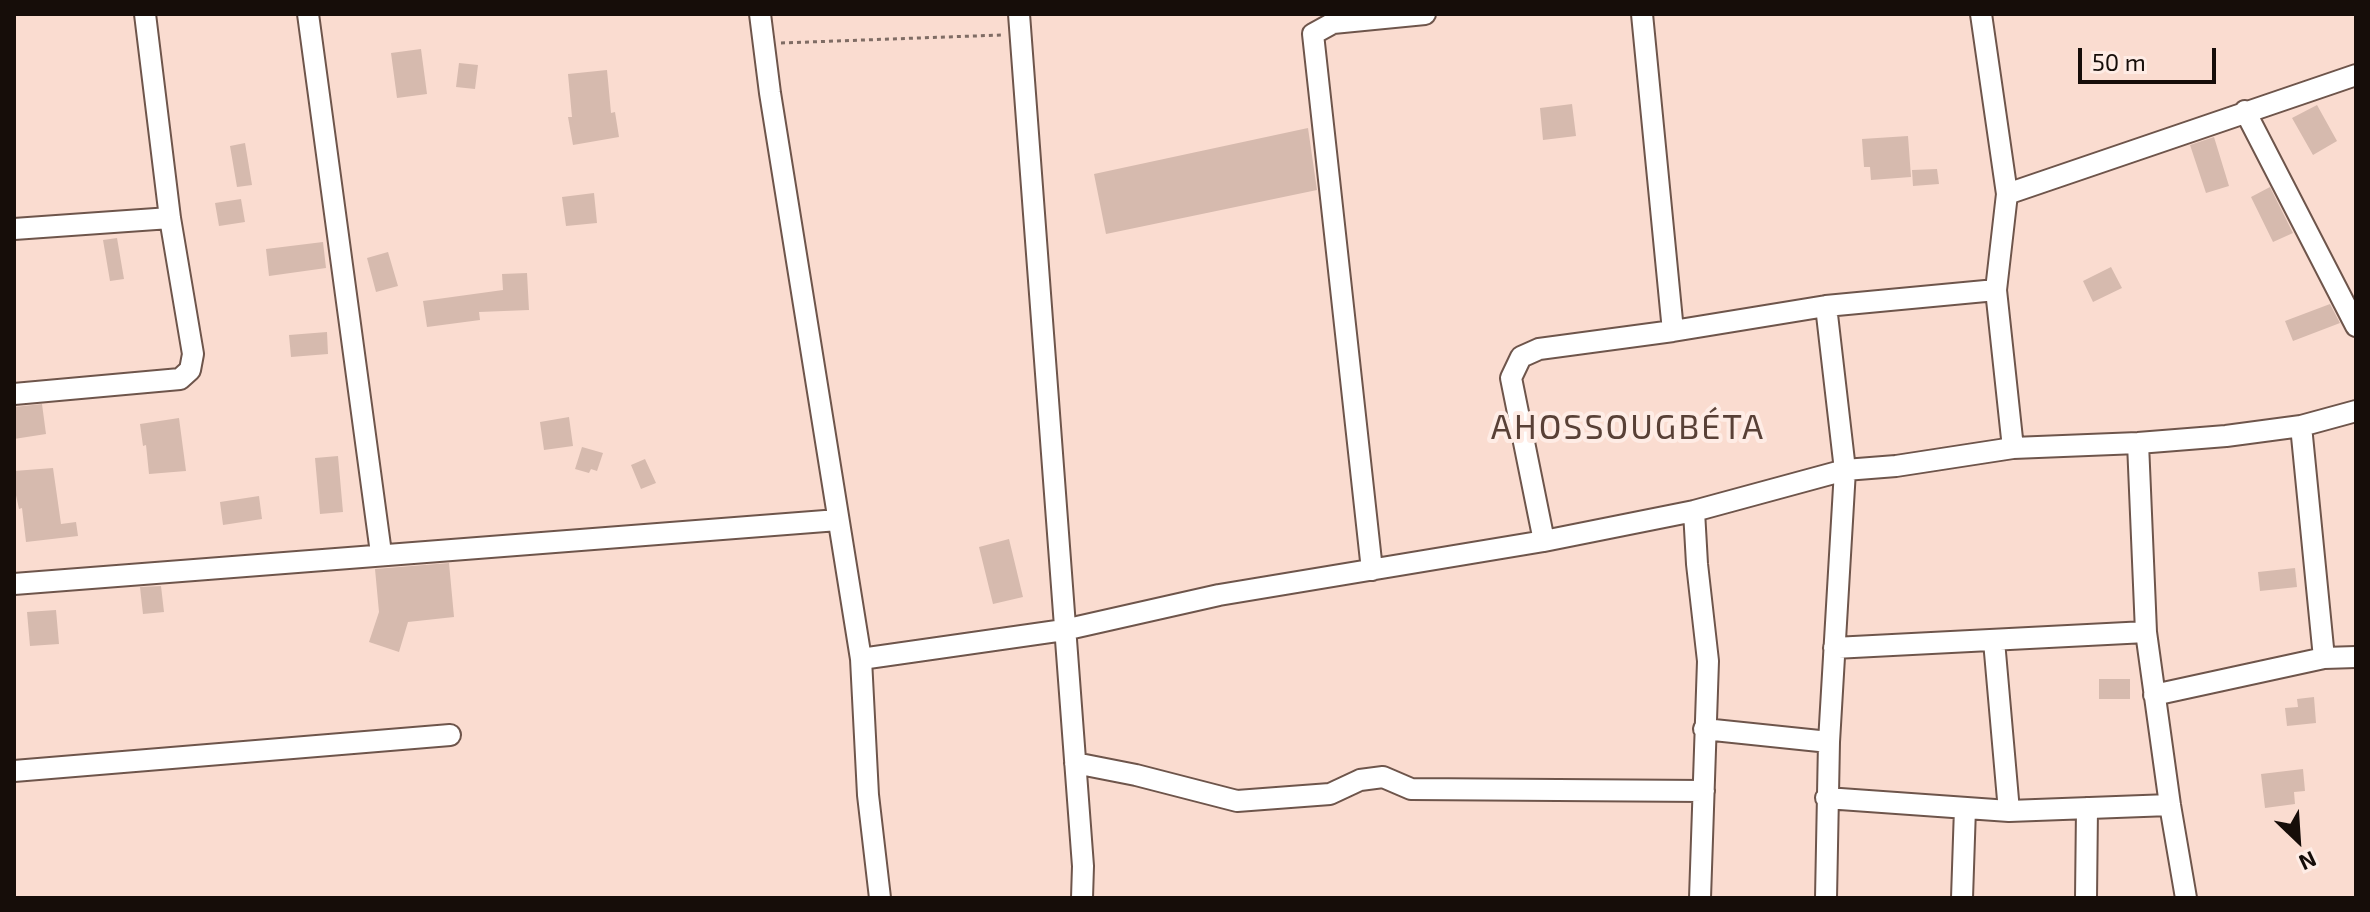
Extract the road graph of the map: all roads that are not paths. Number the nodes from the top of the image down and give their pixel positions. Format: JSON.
{"nodes":[{"id":1,"x":145,"y":14,"type":"edge"},
{"id":2,"x":308,"y":14,"type":"edge"},
{"id":3,"x":760,"y":14,"type":"edge"},
{"id":4,"x":1425,"y":14,"type":"edge"},
{"id":5,"x":1642,"y":14,"type":"edge"},
{"id":6,"x":1981,"y":14,"type":"edge"},
{"id":7,"x":1367,"y":17,"type":"edge"},
{"id":8,"x":1020,"y":24,"type":"edge"},
{"id":9,"x":2356,"y":75,"type":"edge"},
{"id":10,"x":2245,"y":111,"type":"junction"},
{"id":11,"x":2007,"y":194,"type":"junction"},
{"id":12,"x":170,"y":218,"type":"junction"},
{"id":13,"x":14,"y":229,"type":"edge"},
{"id":14,"x":1996,"y":290,"type":"junction"},
{"id":15,"x":1826,"y":306,"type":"junction"},
{"id":16,"x":2356,"y":326,"type":"edge"},
{"id":17,"x":1673,"y":331,"type":"junction"},
{"id":18,"x":14,"y":394,"type":"edge"},
{"id":19,"x":2356,"y":411,"type":"edge"},
{"id":20,"x":2301,"y":426,"type":"junction"},
{"id":21,"x":2138,"y":443,"type":"junction"},
{"id":22,"x":2013,"y":448,"type":"junction"},
{"id":23,"x":1845,"y":470,"type":"junction"},
{"id":24,"x":1694,"y":511,"type":"junction"},
{"id":25,"x":838,"y":520,"type":"junction"},
{"id":26,"x":1544,"y":541,"type":"junction"},
{"id":27,"x":381,"y":553,"type":"junction"},
{"id":28,"x":1372,"y":570,"type":"junction"},
{"id":29,"x":14,"y":584,"type":"edge"},
{"id":30,"x":1064,"y":630,"type":"junction"},
{"id":31,"x":2146,"y":632,"type":"junction"},
{"id":32,"x":1994,"y":641,"type":"junction"},
{"id":33,"x":1834,"y":648,"type":"junction"},
{"id":34,"x":2356,"y":657,"type":"edge"},
{"id":35,"x":2324,"y":658,"type":"junction"},
{"id":36,"x":861,"y":659,"type":"junction"},
{"id":37,"x":2154,"y":695,"type":"junction"},
{"id":38,"x":1704,"y":729,"type":"junction"},
{"id":39,"x":450,"y":735,"type":"dead end"},
{"id":40,"x":1829,"y":742,"type":"junction"},
{"id":41,"x":1075,"y":763,"type":"junction"},
{"id":42,"x":14,"y":771,"type":"edge"},
{"id":43,"x":1704,"y":791,"type":"junction"},
{"id":44,"x":1826,"y":798,"type":"junction"},
{"id":45,"x":2170,"y":805,"type":"junction"},
{"id":46,"x":1965,"y":808,"type":"junction"},
{"id":47,"x":2087,"y":808,"type":"junction"},
{"id":48,"x":2009,"y":811,"type":"junction"},
{"id":49,"x":1696,"y":897,"type":"edge"},
{"id":50,"x":880,"y":898,"type":"edge"},
{"id":51,"x":1082,"y":898,"type":"edge"},
{"id":52,"x":1826,"y":898,"type":"edge"},
{"id":53,"x":1962,"y":898,"type":"edge"},
{"id":54,"x":2086,"y":898,"type":"edge"},
{"id":55,"x":2186,"y":898,"type":"edge"}],
"edges":[{"from":1,"to":12,"type":"street"},
{"from":2,"to":27,"type":"street"},
{"from":3,"to":25,"type":"street"},
{"from":4,"to":7,"type":"street"},
{"from":5,"to":17,"type":"street"},
{"from":6,"to":11,"type":"street"},
{"from":7,"to":28,"type":"street"},
{"from":8,"to":30,"type":"street"},
{"from":9,"to":10,"type":"street"},
{"from":10,"to":11,"type":"street"},
{"from":10,"to":16,"type":"street"},
{"from":11,"to":14,"type":"street"},
{"from":12,"to":13,"type":"street"},
{"from":12,"to":18,"type":"street"},
{"from":14,"to":15,"type":"street"},
{"from":14,"to":22,"type":"street"},
{"from":15,"to":17,"type":"street"},
{"from":15,"to":23,"type":"street"},
{"from":17,"to":26,"type":"street"},
{"from":19,"to":20,"type":"street"},
{"from":20,"to":21,"type":"street"},
{"from":20,"to":35,"type":"street"},
{"from":21,"to":22,"type":"street"},
{"from":21,"to":31,"type":"street"},
{"from":22,"to":23,"type":"street"},
{"from":23,"to":24,"type":"street"},
{"from":23,"to":33,"type":"street"},
{"from":24,"to":26,"type":"street"},
{"from":24,"to":38,"type":"street"},
{"from":25,"to":27,"type":"street"},
{"from":25,"to":36,"type":"street"},
{"from":26,"to":28,"type":"street"},
{"from":27,"to":29,"type":"street"},
{"from":28,"to":30,"type":"street"},
{"from":30,"to":36,"type":"street"},
{"from":30,"to":41,"type":"street"},
{"from":31,"to":32,"type":"street"},
{"from":31,"to":37,"type":"street"},
{"from":32,"to":33,"type":"street"},
{"from":32,"to":48,"type":"street"},
{"from":33,"to":40,"type":"street"},
{"from":34,"to":35,"type":"street"},
{"from":35,"to":37,"type":"street"},
{"from":36,"to":50,"type":"street"},
{"from":37,"to":45,"type":"street"},
{"from":38,"to":40,"type":"street"},
{"from":38,"to":43,"type":"street"},
{"from":39,"to":42,"type":"street"},
{"from":40,"to":44,"type":"street"},
{"from":41,"to":43,"type":"street"},
{"from":41,"to":51,"type":"street"},
{"from":43,"to":49,"type":"street"},
{"from":44,"to":46,"type":"street"},
{"from":44,"to":52,"type":"street"},
{"from":45,"to":47,"type":"street"},
{"from":45,"to":55,"type":"street"},
{"from":46,"to":48,"type":"street"},
{"from":46,"to":53,"type":"street"},
{"from":47,"to":48,"type":"street"},
{"from":47,"to":54,"type":"street"}]}
